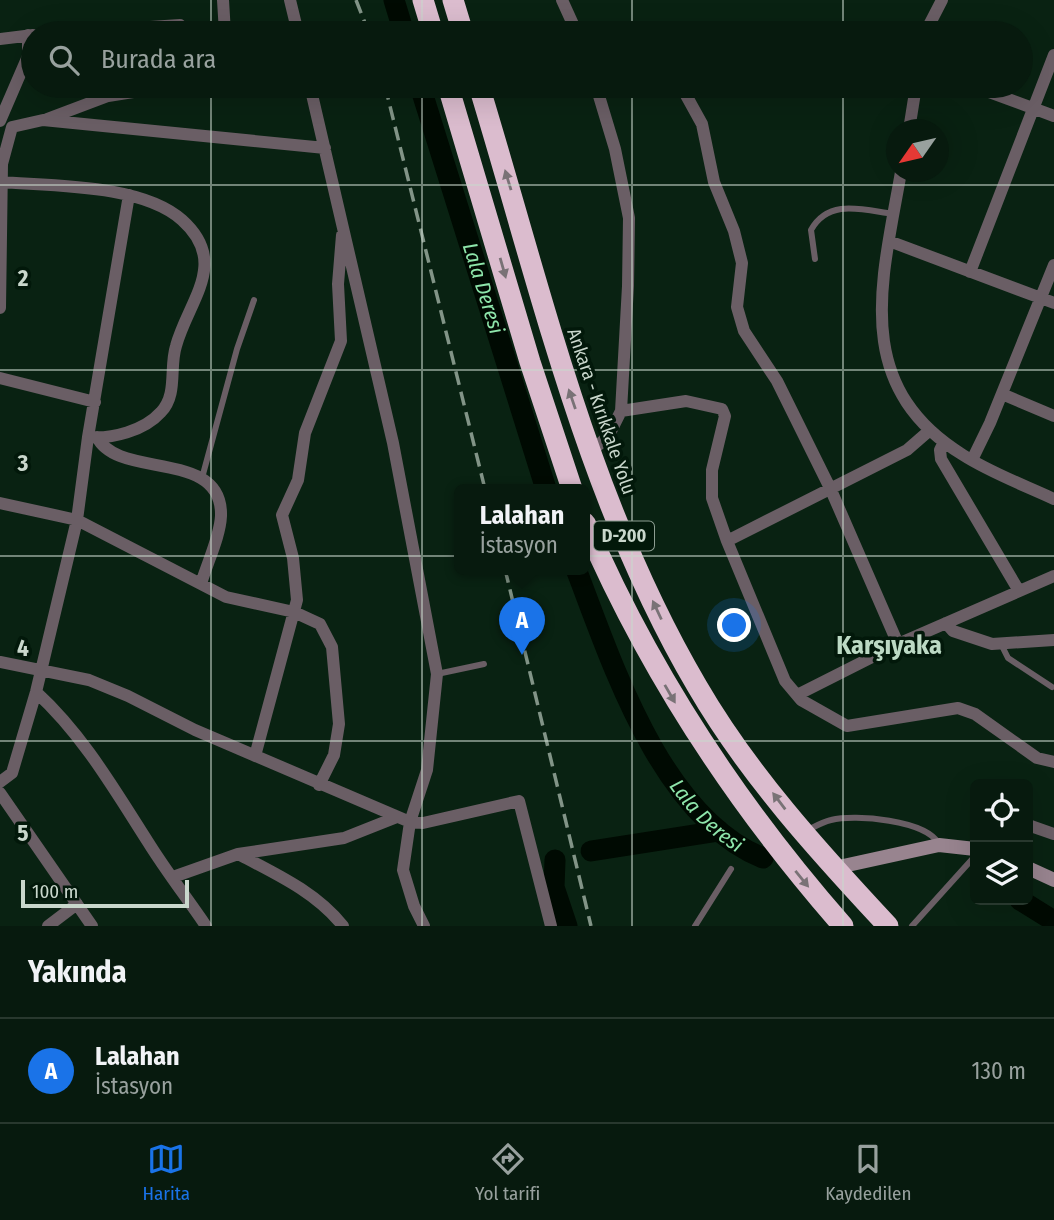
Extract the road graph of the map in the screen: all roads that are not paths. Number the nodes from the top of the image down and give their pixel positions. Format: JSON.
{"nodes":[{"id":1,"x":223,"y":0,"type":"edge"},
{"id":2,"x":290,"y":0,"type":"edge"},
{"id":3,"x":423,"y":0,"type":"edge"},
{"id":4,"x":453,"y":0,"type":"edge"},
{"id":5,"x":562,"y":0,"type":"edge"},
{"id":6,"x":942,"y":0,"type":"edge"},
{"id":7,"x":224,"y":21,"type":"edge"},
{"id":8,"x":295,"y":21,"type":"edge"},
{"id":9,"x":429,"y":21,"type":"edge"},
{"id":10,"x":459,"y":21,"type":"edge"},
{"id":11,"x":572,"y":21,"type":"edge"},
{"id":12,"x":931,"y":21,"type":"edge"},
{"id":13,"x":21,"y":36,"type":"edge"},
{"id":14,"x":0,"y":39,"type":"edge"},
{"id":15,"x":1054,"y":55,"type":"edge"},
{"id":16,"x":21,"y":72,"type":"edge"},
{"id":17,"x":103,"y":98,"type":"edge"},
{"id":18,"x":313,"y":98,"type":"edge"},
{"id":19,"x":453,"y":98,"type":"edge"},
{"id":20,"x":483,"y":98,"type":"edge"},
{"id":21,"x":600,"y":98,"type":"edge"},
{"id":22,"x":688,"y":98,"type":"edge"},
{"id":23,"x":914,"y":98,"type":"edge"},
{"id":24,"x":1007,"y":98,"type":"edge"},
{"id":25,"x":1035,"y":108,"type":"junction"},
{"id":26,"x":1054,"y":116,"type":"edge"},
{"id":27,"x":911,"y":119,"type":"edge"},
{"id":28,"x":43,"y":120,"type":"junction"},
{"id":29,"x":0,"y":121,"type":"edge"},
{"id":30,"x":325,"y":148,"type":"junction"},
{"id":31,"x":2,"y":154,"type":"edge"},
{"id":32,"x":1,"y":182,"type":"edge"},
{"id":33,"x":899,"y":182,"type":"edge"},
{"id":34,"x":129,"y":195,"type":"junction"},
{"id":35,"x":893,"y":214,"type":"junction"},
{"id":36,"x":343,"y":224,"type":"junction"},
{"id":37,"x":889,"y":241,"type":"junction"},
{"id":38,"x":815,"y":259,"type":"dead end"},
{"id":39,"x":1054,"y":265,"type":"edge"},
{"id":40,"x":970,"y":272,"type":"junction"},
{"id":41,"x":1,"y":277,"type":"edge"},
{"id":42,"x":1041,"y":298,"type":"junction"},
{"id":43,"x":254,"y":300,"type":"dead end"},
{"id":44,"x":1054,"y":303,"type":"edge"},
{"id":45,"x":0,"y":309,"type":"edge"},
{"id":46,"x":0,"y":378,"type":"edge"},
{"id":47,"x":1002,"y":394,"type":"junction"},
{"id":48,"x":95,"y":402,"type":"junction"},
{"id":49,"x":621,"y":411,"type":"junction"},
{"id":50,"x":1054,"y":416,"type":"edge"},
{"id":51,"x":930,"y":430,"type":"junction"},
{"id":52,"x":92,"y":437,"type":"junction"},
{"id":53,"x":944,"y":442,"type":"junction"},
{"id":54,"x":590,"y":453,"type":"junction"},
{"id":55,"x":972,"y":460,"type":"junction"},
{"id":56,"x":202,"y":478,"type":"junction"},
{"id":57,"x":570,"y":484,"type":"edge"},
{"id":58,"x":831,"y":490,"type":"junction"},
{"id":59,"x":1054,"y":499,"type":"edge"},
{"id":60,"x":0,"y":503,"type":"edge"},
{"id":61,"x":77,"y":520,"type":"junction"},
{"id":62,"x":590,"y":534,"type":"edge"},
{"id":63,"x":727,"y":541,"type":"junction"},
{"id":64,"x":1054,"y":576,"type":"edge"},
{"id":65,"x":201,"y":584,"type":"junction"},
{"id":66,"x":1019,"y":591,"type":"junction"},
{"id":67,"x":294,"y":612,"type":"junction"},
{"id":68,"x":946,"y":623,"type":"junction"},
{"id":69,"x":1054,"y":640,"type":"edge"},
{"id":70,"x":1001,"y":644,"type":"junction"},
{"id":71,"x":898,"y":645,"type":"junction"},
{"id":72,"x":0,"y":662,"type":"edge"},
{"id":73,"x":484,"y":664,"type":"dead end"},
{"id":74,"x":39,"y":672,"type":"junction"},
{"id":75,"x":437,"y":674,"type":"junction"},
{"id":76,"x":1052,"y":687,"type":"edge"},
{"id":77,"x":36,"y":692,"type":"junction"},
{"id":78,"x":797,"y":695,"type":"junction"},
{"id":79,"x":255,"y":756,"type":"junction"},
{"id":80,"x":1054,"y":762,"type":"edge"},
{"id":81,"x":0,"y":782,"type":"edge"},
{"id":82,"x":319,"y":785,"type":"junction"},
{"id":83,"x":0,"y":793,"type":"edge"},
{"id":84,"x":397,"y":817,"type":"junction"},
{"id":85,"x":410,"y":822,"type":"junction"},
{"id":86,"x":1033,"y":827,"type":"edge"},
{"id":87,"x":803,"y":833,"type":"junction"},
{"id":88,"x":1054,"y":834,"type":"edge"},
{"id":89,"x":939,"y":845,"type":"junction"},
{"id":90,"x":970,"y":848,"type":"edge"},
{"id":91,"x":238,"y":854,"type":"junction"},
{"id":92,"x":970,"y":862,"type":"edge"},
{"id":93,"x":834,"y":868,"type":"junction"},
{"id":94,"x":730,"y":869,"type":"dead end"},
{"id":95,"x":1033,"y":870,"type":"edge"},
{"id":96,"x":173,"y":877,"type":"junction"},
{"id":97,"x":1054,"y":880,"type":"edge"},
{"id":98,"x":77,"y":904,"type":"junction"},
{"id":99,"x":48,"y":926,"type":"edge"},
{"id":100,"x":92,"y":926,"type":"edge"},
{"id":101,"x":206,"y":926,"type":"edge"},
{"id":102,"x":343,"y":926,"type":"edge"},
{"id":103,"x":424,"y":926,"type":"edge"},
{"id":104,"x":551,"y":926,"type":"edge"},
{"id":105,"x":695,"y":926,"type":"edge"},
{"id":106,"x":843,"y":926,"type":"edge"},
{"id":107,"x":888,"y":926,"type":"edge"},
{"id":108,"x":912,"y":926,"type":"edge"}],
"edges":[{"from":1,"to":7,"type":"street"},
{"from":2,"to":8,"type":"street"},
{"from":3,"to":9,"type":"highway"},
{"from":4,"to":10,"type":"highway"},
{"from":5,"to":11,"type":"street"},
{"from":6,"to":12,"type":"street"},
{"from":13,"to":14,"type":"street"},
{"from":15,"to":25,"type":"street"},
{"from":16,"to":29,"type":"street"},
{"from":17,"to":28,"type":"street"},
{"from":18,"to":30,"type":"street"},
{"from":19,"to":57,"type":"highway","one_way":true},
{"from":54,"to":20,"type":"highway","name":"Ankara - Kırıkkale Yolu","number":"D-200","one_way":true},
{"from":21,"to":49,"type":"street"},
{"from":22,"to":58,"type":"street"},
{"from":23,"to":27,"type":"street"},
{"from":24,"to":25,"type":"street"},
{"from":25,"to":26,"type":"street"},
{"from":25,"to":40,"type":"street"},
{"from":28,"to":30,"type":"street"},
{"from":28,"to":31,"type":"street"},
{"from":30,"to":36,"type":"street"},
{"from":31,"to":32,"type":"street"},
{"from":32,"to":34,"type":"street"},
{"from":32,"to":41,"type":"street"},
{"from":33,"to":35,"type":"street"},
{"from":34,"to":48,"type":"street"},
{"from":34,"to":52,"type":"street"},
{"from":35,"to":37,"type":"street"},
{"from":35,"to":38,"type":"lane"},
{"from":36,"to":67,"type":"street"},
{"from":36,"to":75,"type":"street"},
{"from":37,"to":40,"type":"street"},
{"from":37,"to":51,"type":"street"},
{"from":39,"to":42,"type":"street"},
{"from":40,"to":42,"type":"street"},
{"from":41,"to":45,"type":"street"},
{"from":42,"to":44,"type":"street"},
{"from":42,"to":47,"type":"street"},
{"from":43,"to":56,"type":"lane"},
{"from":46,"to":48,"type":"street"},
{"from":47,"to":50,"type":"street"},
{"from":47,"to":55,"type":"street"},
{"from":48,"to":52,"type":"street"},
{"from":49,"to":54,"type":"street"},
{"from":49,"to":63,"type":"street"},
{"from":51,"to":53,"type":"street"},
{"from":51,"to":58,"type":"street"},
{"from":52,"to":56,"type":"street"},
{"from":52,"to":61,"type":"street"},
{"from":53,"to":55,"type":"street"},
{"from":53,"to":66,"type":"street"},
{"from":87,"to":54,"type":"highway","name":"Ankara - Kırıkkale Yolu","number":"D-200","one_way":true},
{"from":55,"to":59,"type":"street"},
{"from":56,"to":65,"type":"street"},
{"from":58,"to":63,"type":"street"},
{"from":58,"to":71,"type":"street"},
{"from":60,"to":61,"type":"street"},
{"from":61,"to":65,"type":"street"},
{"from":61,"to":74,"type":"street"},
{"from":62,"to":106,"type":"highway","number":"D-200","one_way":true},
{"from":63,"to":78,"type":"street"},
{"from":64,"to":66,"type":"street"},
{"from":65,"to":67,"type":"street"},
{"from":66,"to":68,"type":"street"},
{"from":67,"to":79,"type":"street"},
{"from":67,"to":82,"type":"street"},
{"from":68,"to":70,"type":"street"},
{"from":68,"to":71,"type":"street"},
{"from":69,"to":70,"type":"street"},
{"from":70,"to":76,"type":"lane"},
{"from":71,"to":78,"type":"street"},
{"from":72,"to":74,"type":"street"},
{"from":73,"to":75,"type":"lane"},
{"from":74,"to":77,"type":"street"},
{"from":74,"to":79,"type":"street"},
{"from":75,"to":85,"type":"street"},
{"from":77,"to":81,"type":"street"},
{"from":77,"to":96,"type":"street"},
{"from":78,"to":80,"type":"street"},
{"from":79,"to":82,"type":"street"},
{"from":82,"to":84,"type":"street"},
{"from":83,"to":98,"type":"street"},
{"from":84,"to":85,"type":"street"},
{"from":84,"to":91,"type":"street"},
{"from":85,"to":103,"type":"street"},
{"from":85,"to":104,"type":"street"},
{"from":86,"to":88,"type":"street"},
{"from":87,"to":89,"type":"lane"},
{"from":87,"to":93,"type":"highway","name":"Ankara - Kırıkkale Yolu","number":"D-200"},
{"from":89,"to":90,"type":"street"},
{"from":89,"to":93,"type":"street"},
{"from":91,"to":96,"type":"street"},
{"from":91,"to":102,"type":"street"},
{"from":92,"to":108,"type":"lane"},
{"from":93,"to":107,"type":"highway","name":"Ankara - Kırıkkale Yolu","number":"D-200"},
{"from":94,"to":105,"type":"lane"},
{"from":95,"to":97,"type":"street"},
{"from":96,"to":101,"type":"street"},
{"from":98,"to":99,"type":"street"},
{"from":98,"to":100,"type":"street"}]}
